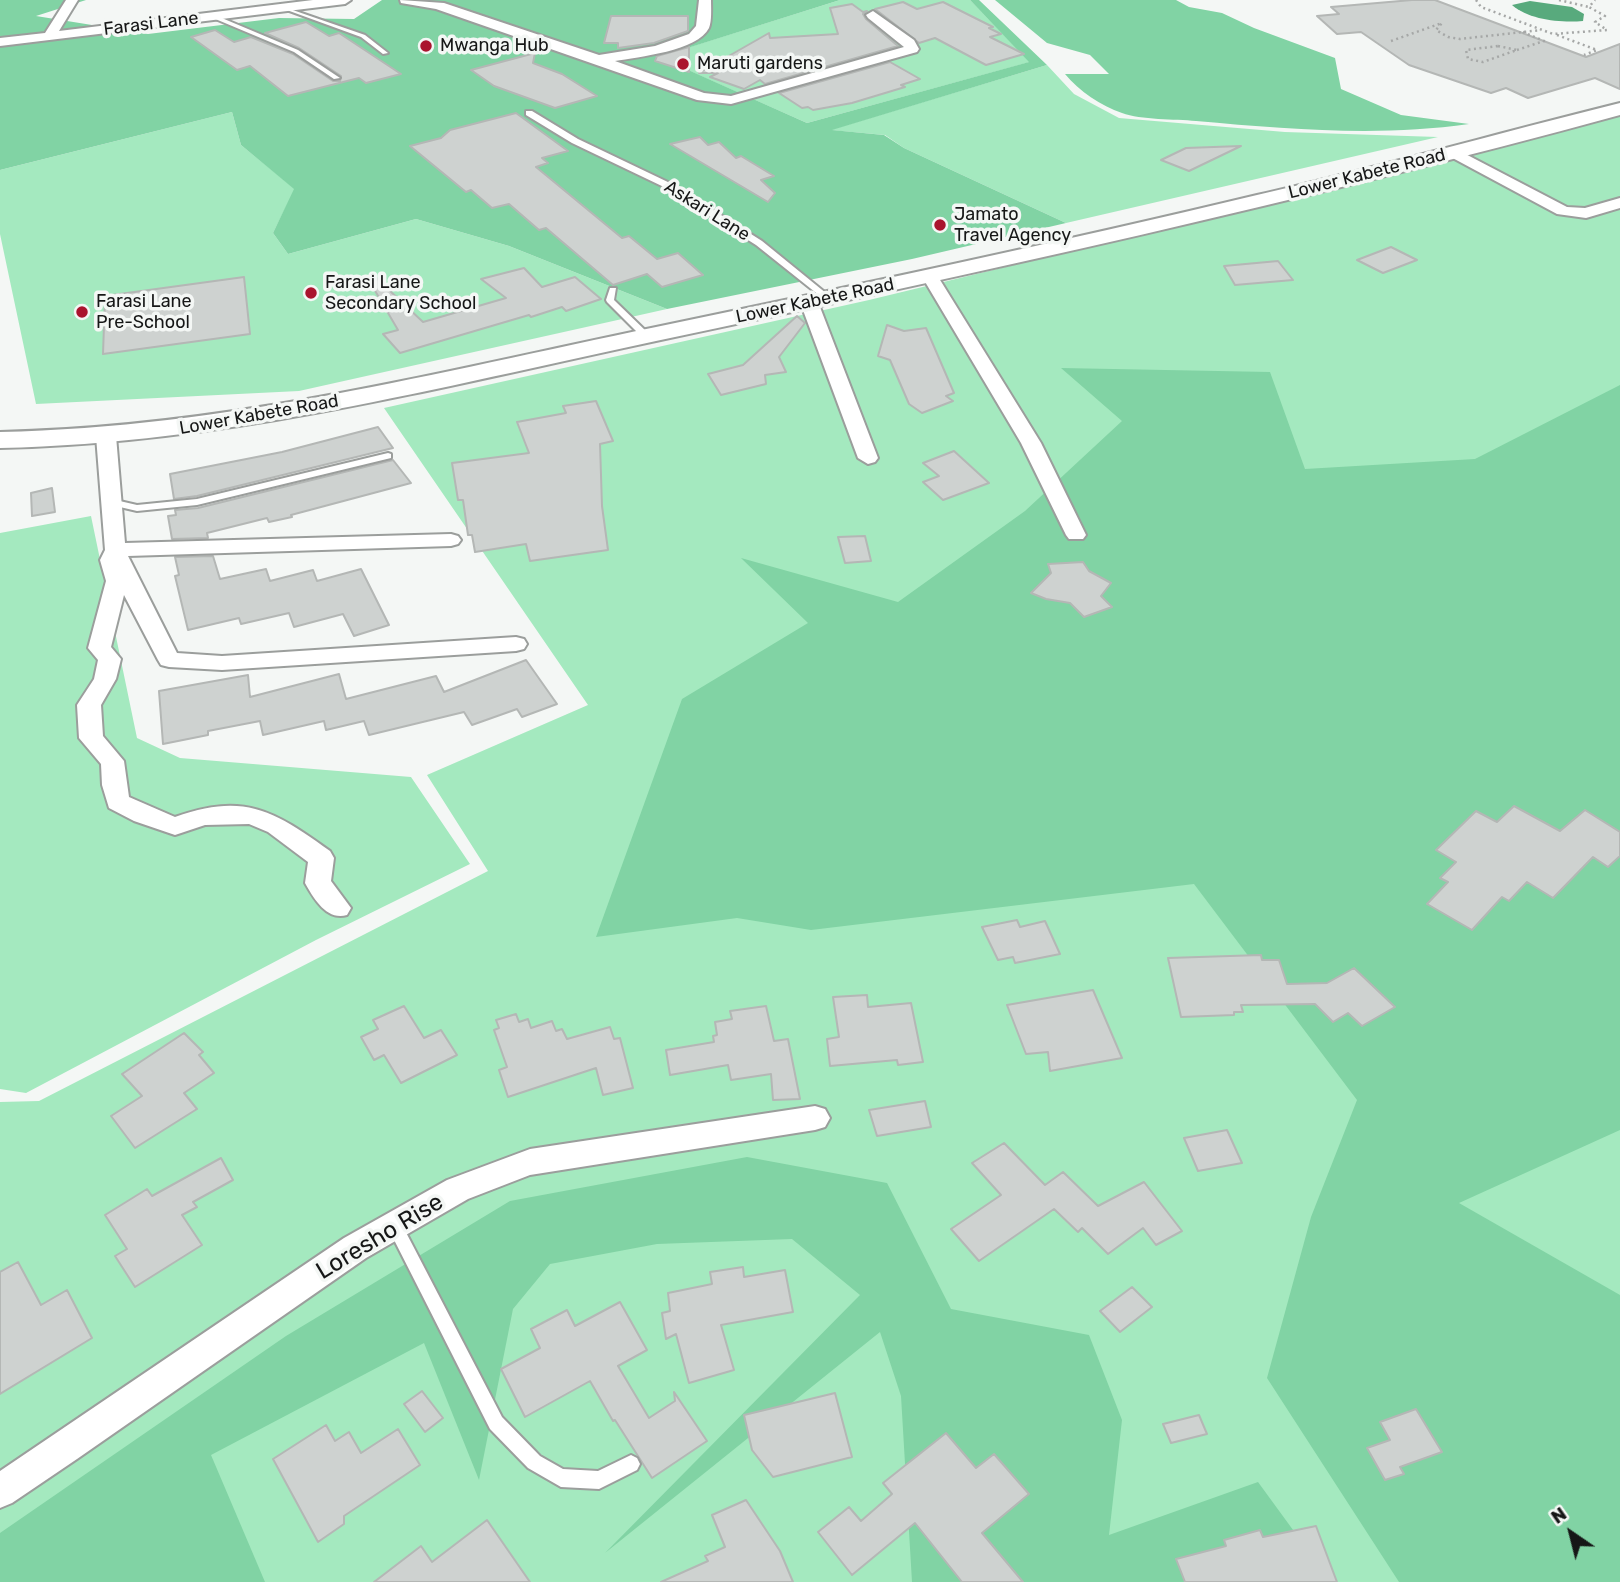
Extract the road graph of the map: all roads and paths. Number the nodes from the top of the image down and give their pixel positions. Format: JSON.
{"nodes":[{"id":1,"x":72,"y":0,"type":"edge"},
{"id":2,"x":345,"y":0,"type":"edge"},
{"id":3,"x":406,"y":0,"type":"edge"},
{"id":4,"x":705,"y":0,"type":"edge"},
{"id":5,"x":1476,"y":0,"type":"edge"},
{"id":6,"x":1559,"y":0,"type":"edge"},
{"id":7,"x":1595,"y":0,"type":"edge"},
{"id":8,"x":1588,"y":7,"type":"junction"},
{"id":9,"x":286,"y":8,"type":"junction"},
{"id":10,"x":873,"y":15,"type":"dead end"},
{"id":11,"x":215,"y":16,"type":"junction"},
{"id":12,"x":1595,"y":22,"type":"junction"},
{"id":13,"x":1542,"y":30,"type":"junction"},
{"id":14,"x":1523,"y":32,"type":"junction"},
{"id":15,"x":1584,"y":32,"type":"junction"},
{"id":16,"x":1553,"y":34,"type":"junction"},
{"id":17,"x":49,"y":36,"type":"junction"},
{"id":18,"x":1391,"y":41,"type":"dead end"},
{"id":19,"x":0,"y":42,"type":"edge"},
{"id":20,"x":1517,"y":50,"type":"junction"},
{"id":21,"x":385,"y":53,"type":"dead end"},
{"id":22,"x":1584,"y":55,"type":"dead end"},
{"id":23,"x":598,"y":60,"type":"junction"},
{"id":24,"x":335,"y":78,"type":"dead end"},
{"id":25,"x":1620,"y":109,"type":"edge"},
{"id":26,"x":529,"y":113,"type":"dead end"},
{"id":27,"x":1452,"y":152,"type":"junction"},
{"id":28,"x":1620,"y":204,"type":"edge"},
{"id":29,"x":929,"y":275,"type":"junction"},
{"id":30,"x":612,"y":290,"type":"dead end"},
{"id":31,"x":819,"y":300,"type":"junction"},
{"id":32,"x":646,"y":336,"type":"junction"},
{"id":33,"x":106,"y":436,"type":"junction"},
{"id":34,"x":0,"y":440,"type":"edge"},
{"id":35,"x":388,"y":456,"type":"dead end"},
{"id":36,"x":868,"y":457,"type":"dead end"},
{"id":37,"x":111,"y":502,"type":"junction"},
{"id":38,"x":1076,"y":535,"type":"dead end"},
{"id":39,"x":452,"y":540,"type":"dead end"},
{"id":40,"x":115,"y":550,"type":"junction"},
{"id":41,"x":516,"y":644,"type":"dead end"},
{"id":42,"x":338,"y":908,"type":"dead end"},
{"id":43,"x":815,"y":1118,"type":"dead end"},
{"id":44,"x":394,"y":1224,"type":"junction"},
{"id":45,"x":631,"y":1464,"type":"dead end"},
{"id":46,"x":0,"y":1491,"type":"edge"}],
"edges":[{"from":1,"to":17,"type":"street"},
{"from":2,"to":9,"type":"street","name":"Farasi Lane"},
{"from":3,"to":23,"type":"street"},
{"from":4,"to":23,"type":"street"},
{"from":5,"to":13,"type":"path"},
{"from":6,"to":8,"type":"path"},
{"from":7,"to":8,"type":"path"},
{"from":8,"to":12,"type":"path"},
{"from":9,"to":11,"type":"street","name":"Farasi Lane"},
{"from":9,"to":21,"type":"lane"},
{"from":10,"to":23,"type":"street"},
{"from":11,"to":17,"type":"street","name":"Farasi Lane"},
{"from":11,"to":24,"type":"lane"},
{"from":12,"to":15,"type":"path"},
{"from":12,"to":15,"type":"path"},
{"from":13,"to":14,"type":"path"},
{"from":13,"to":16,"type":"path"},
{"from":14,"to":18,"type":"path"},
{"from":14,"to":20,"type":"path"},
{"from":15,"to":16,"type":"path"},
{"from":16,"to":22,"type":"path"},
{"from":17,"to":19,"type":"street","name":"Farasi Lane"},
{"from":20,"to":20,"type":"path"},
{"from":25,"to":27,"type":"main road","name":"Lower Kabete Road"},
{"from":26,"to":31,"type":"lane","name":"Askari Lane"},
{"from":27,"to":28,"type":"street"},
{"from":27,"to":29,"type":"main road","name":"Lower Kabete Road"},
{"from":29,"to":31,"type":"main road","name":"Lower Kabete Road"},
{"from":29,"to":38,"type":"street"},
{"from":30,"to":32,"type":"lane"},
{"from":31,"to":32,"type":"main road","name":"Lower Kabete Road"},
{"from":31,"to":36,"type":"street"},
{"from":32,"to":33,"type":"main road","name":"Lower Kabete Road"},
{"from":33,"to":34,"type":"main road","name":"Lower Kabete Road"},
{"from":33,"to":37,"type":"street"},
{"from":35,"to":37,"type":"lane"},
{"from":37,"to":40,"type":"street"},
{"from":39,"to":40,"type":"street"},
{"from":40,"to":41,"type":"street"},
{"from":40,"to":42,"type":"street"},
{"from":43,"to":44,"type":"street","name":"Loresho Rise"},
{"from":44,"to":45,"type":"lane"},
{"from":44,"to":46,"type":"street","name":"Loresho Rise"}]}
